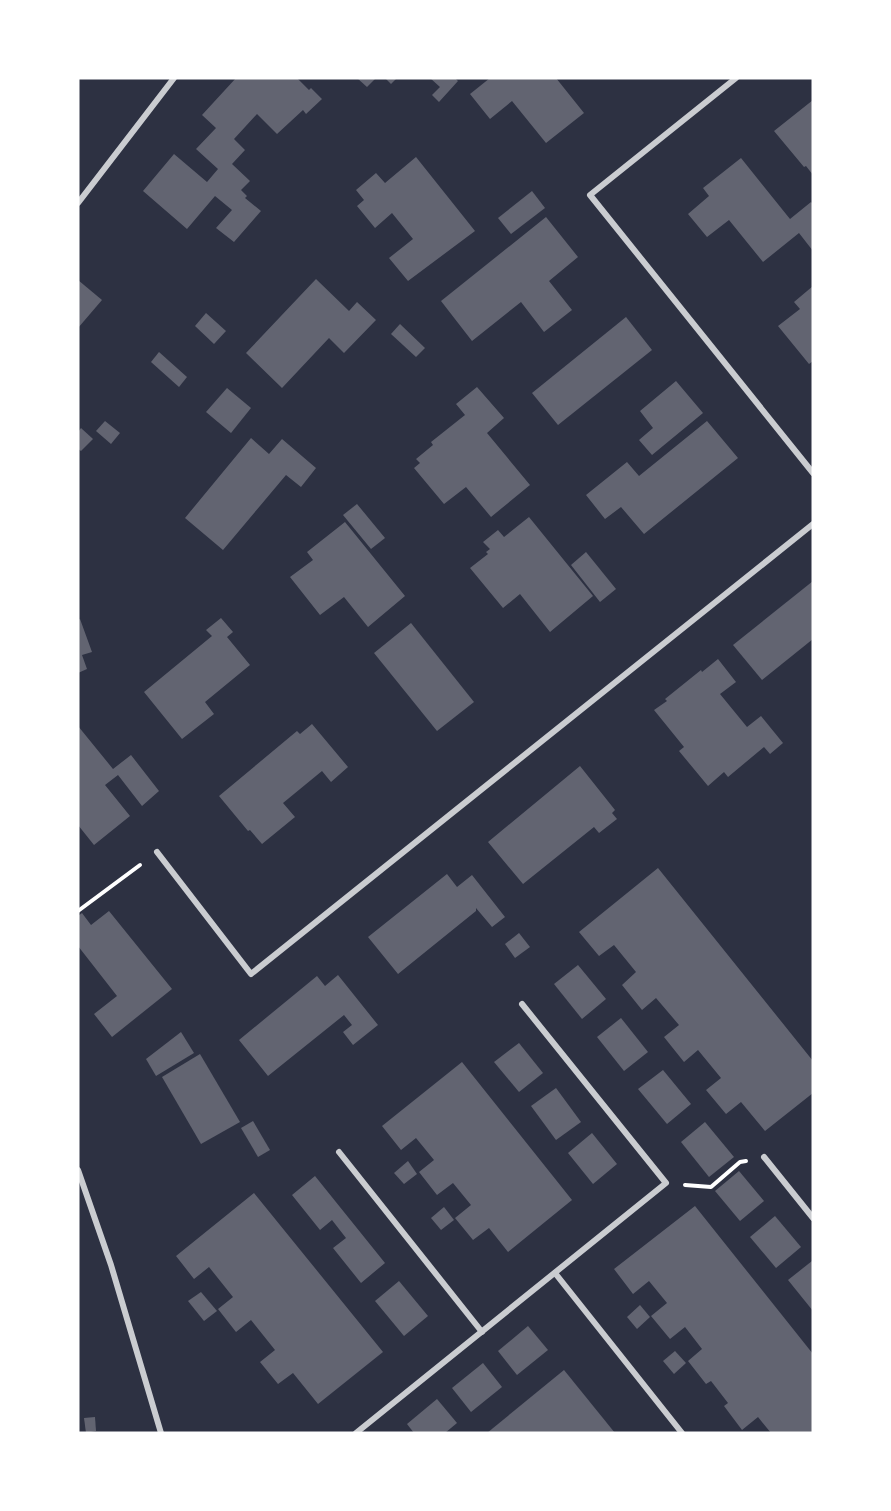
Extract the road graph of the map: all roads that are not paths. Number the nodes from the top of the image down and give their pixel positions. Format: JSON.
{"nodes":[{"id":1,"x":174,"y":78,"type":"edge"},
{"id":2,"x":736,"y":78,"type":"edge"},
{"id":3,"x":78,"y":203,"type":"edge"},
{"id":4,"x":813,"y":473,"type":"edge"},
{"id":5,"x":813,"y":524,"type":"edge"},
{"id":6,"x":157,"y":852,"type":"road end"},
{"id":7,"x":522,"y":1004,"type":"dead end"},
{"id":8,"x":339,"y":1152,"type":"dead end"},
{"id":9,"x":764,"y":1157,"type":"road end"},
{"id":10,"x":78,"y":1170,"type":"edge"},
{"id":11,"x":80,"y":1184,"type":"edge"},
{"id":12,"x":813,"y":1218,"type":"edge"},
{"id":13,"x":555,"y":1273,"type":"junction"},
{"id":14,"x":482,"y":1332,"type":"junction"},
{"id":15,"x":161,"y":1433,"type":"edge"},
{"id":16,"x":356,"y":1433,"type":"edge"},
{"id":17,"x":682,"y":1433,"type":"edge"}],
"edges":[{"from":1,"to":3,"type":"street"},
{"from":2,"to":4,"type":"street"},
{"from":5,"to":6,"type":"street"},
{"from":7,"to":13,"type":"street"},
{"from":8,"to":14,"type":"street"},
{"from":9,"to":12,"type":"street"},
{"from":10,"to":11,"type":"street"},
{"from":11,"to":15,"type":"street"},
{"from":13,"to":14,"type":"street"},
{"from":13,"to":17,"type":"street"},
{"from":14,"to":16,"type":"street"}]}
